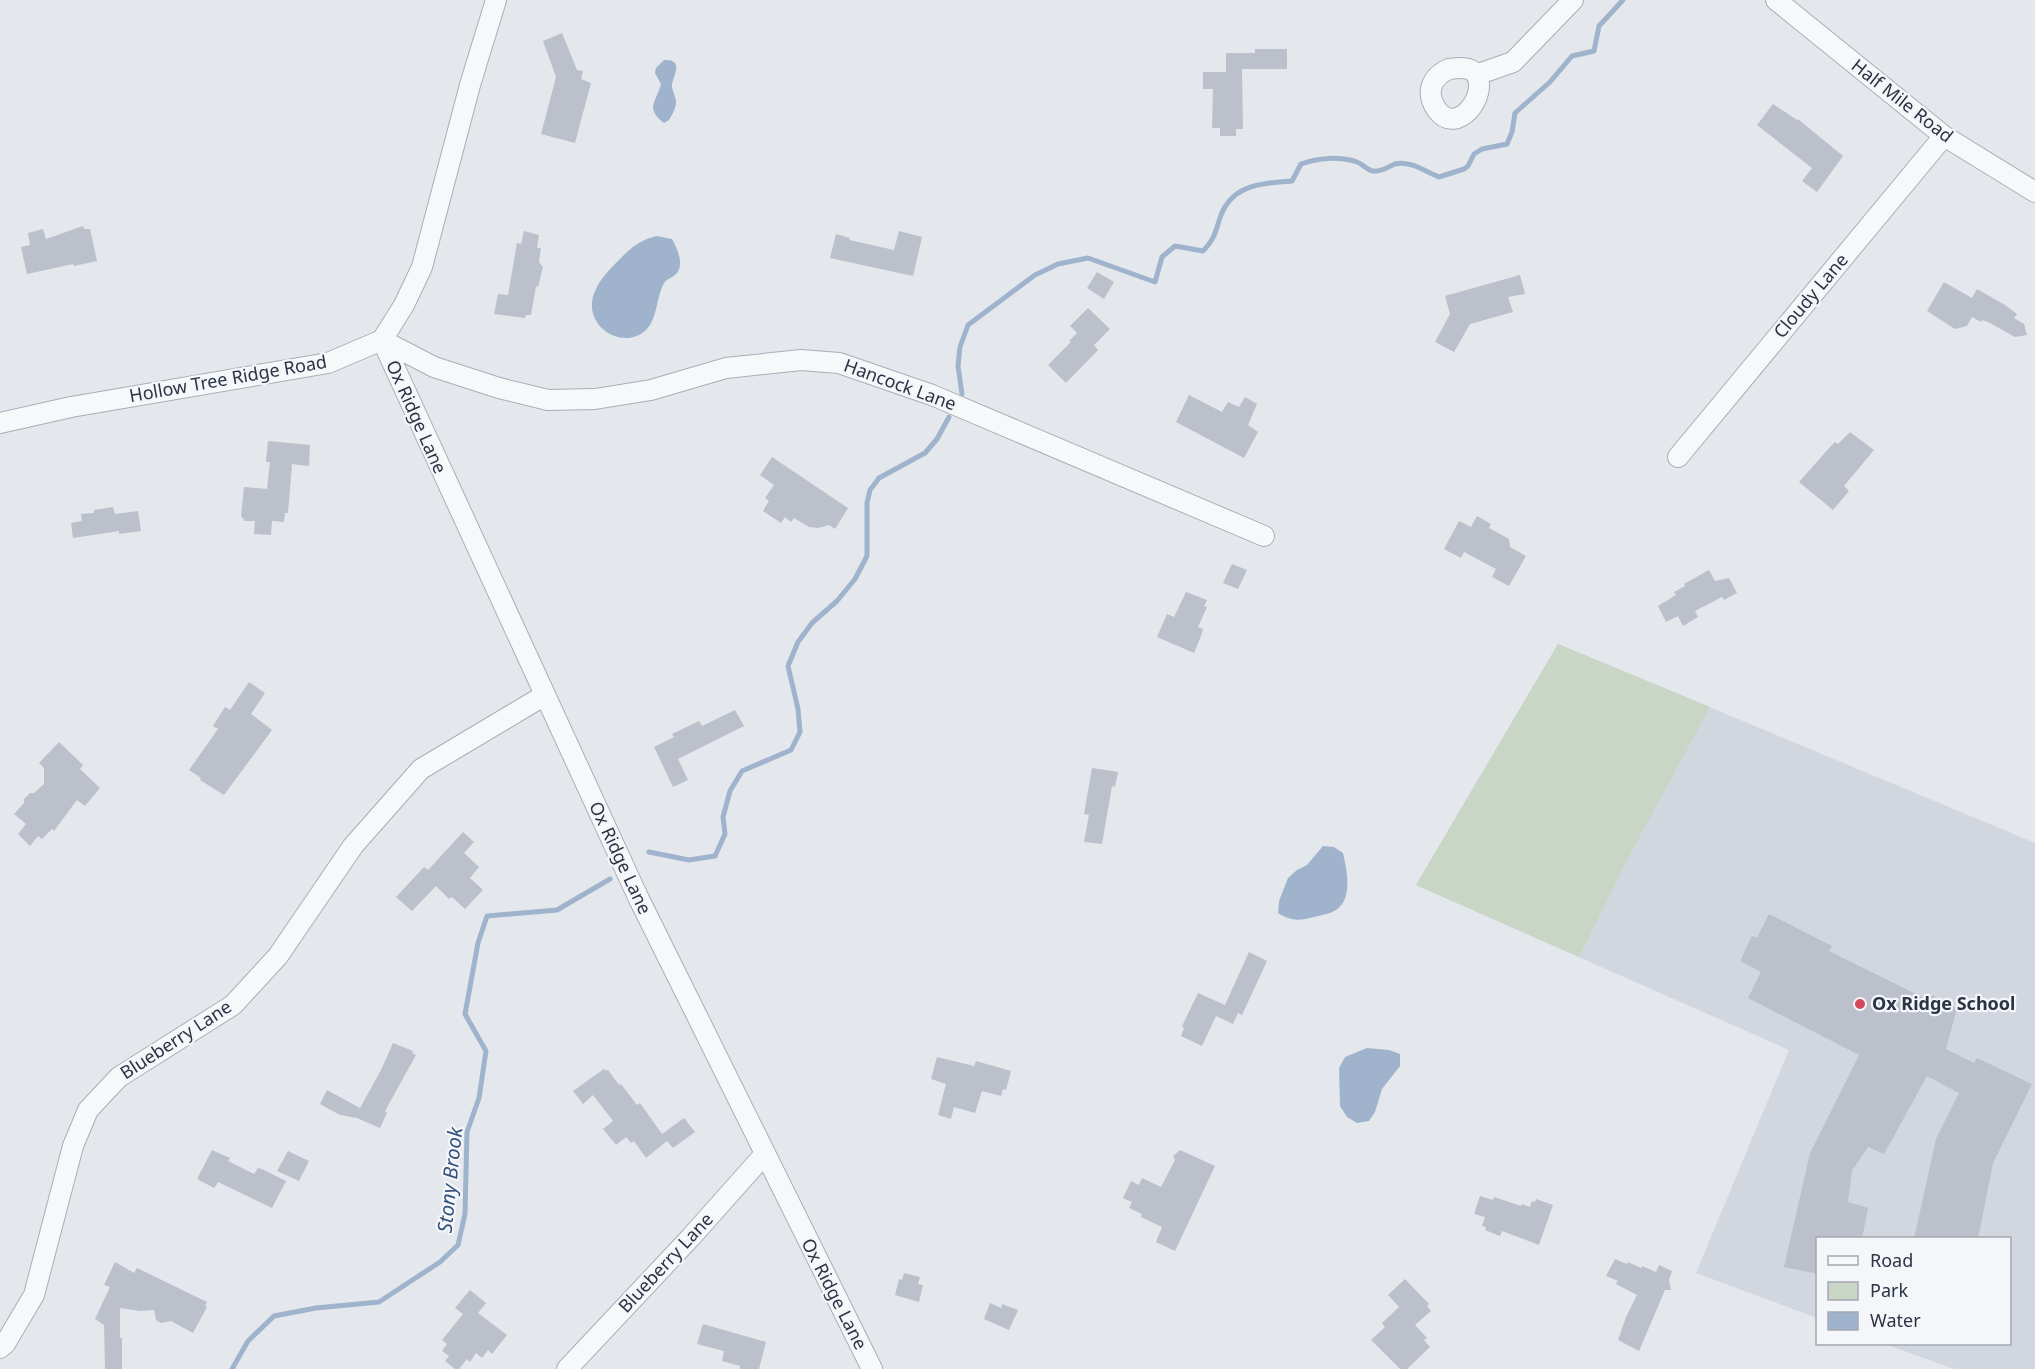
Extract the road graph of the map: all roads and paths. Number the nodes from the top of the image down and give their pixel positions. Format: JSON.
{"nodes":[{"id":1,"x":496,"y":0,"type":"edge"},
{"id":2,"x":1573,"y":0,"type":"edge"},
{"id":3,"x":1776,"y":0,"type":"edge"},
{"id":4,"x":1476,"y":75,"type":"dead end"},
{"id":5,"x":1944,"y":136,"type":"junction"},
{"id":6,"x":2035,"y":192,"type":"edge"},
{"id":7,"x":382,"y":340,"type":"junction"},
{"id":8,"x":0,"y":423,"type":"edge"},
{"id":9,"x":1678,"y":457,"type":"dead end"},
{"id":10,"x":1264,"y":536,"type":"dead end"},
{"id":11,"x":545,"y":695,"type":"junction"},
{"id":12,"x":764,"y":1155,"type":"junction"},
{"id":13,"x":0,"y":1348,"type":"edge"},
{"id":14,"x":567,"y":1369,"type":"edge"},
{"id":15,"x":872,"y":1369,"type":"edge"}],
"edges":[{"from":1,"to":7,"type":"street"},
{"from":2,"to":4,"type":"street"},
{"from":3,"to":5,"type":"street","name":"Half Mile Road"},
{"from":5,"to":6,"type":"street","name":"Half Mile Road"},
{"from":5,"to":9,"type":"street","name":"Cloudy Lane"},
{"from":7,"to":8,"type":"street","name":"Hollow Tree Ridge Road"},
{"from":7,"to":10,"type":"street","name":"Hancock Lane"},
{"from":7,"to":11,"type":"street","name":"Ox Ridge Lane"},
{"from":11,"to":12,"type":"street","name":"Ox Ridge Lane"},
{"from":11,"to":13,"type":"street","name":"Blueberry Lane"},
{"from":12,"to":14,"type":"street","name":"Blueberry Lane"},
{"from":12,"to":15,"type":"street","name":"Ox Ridge Lane"}]}
